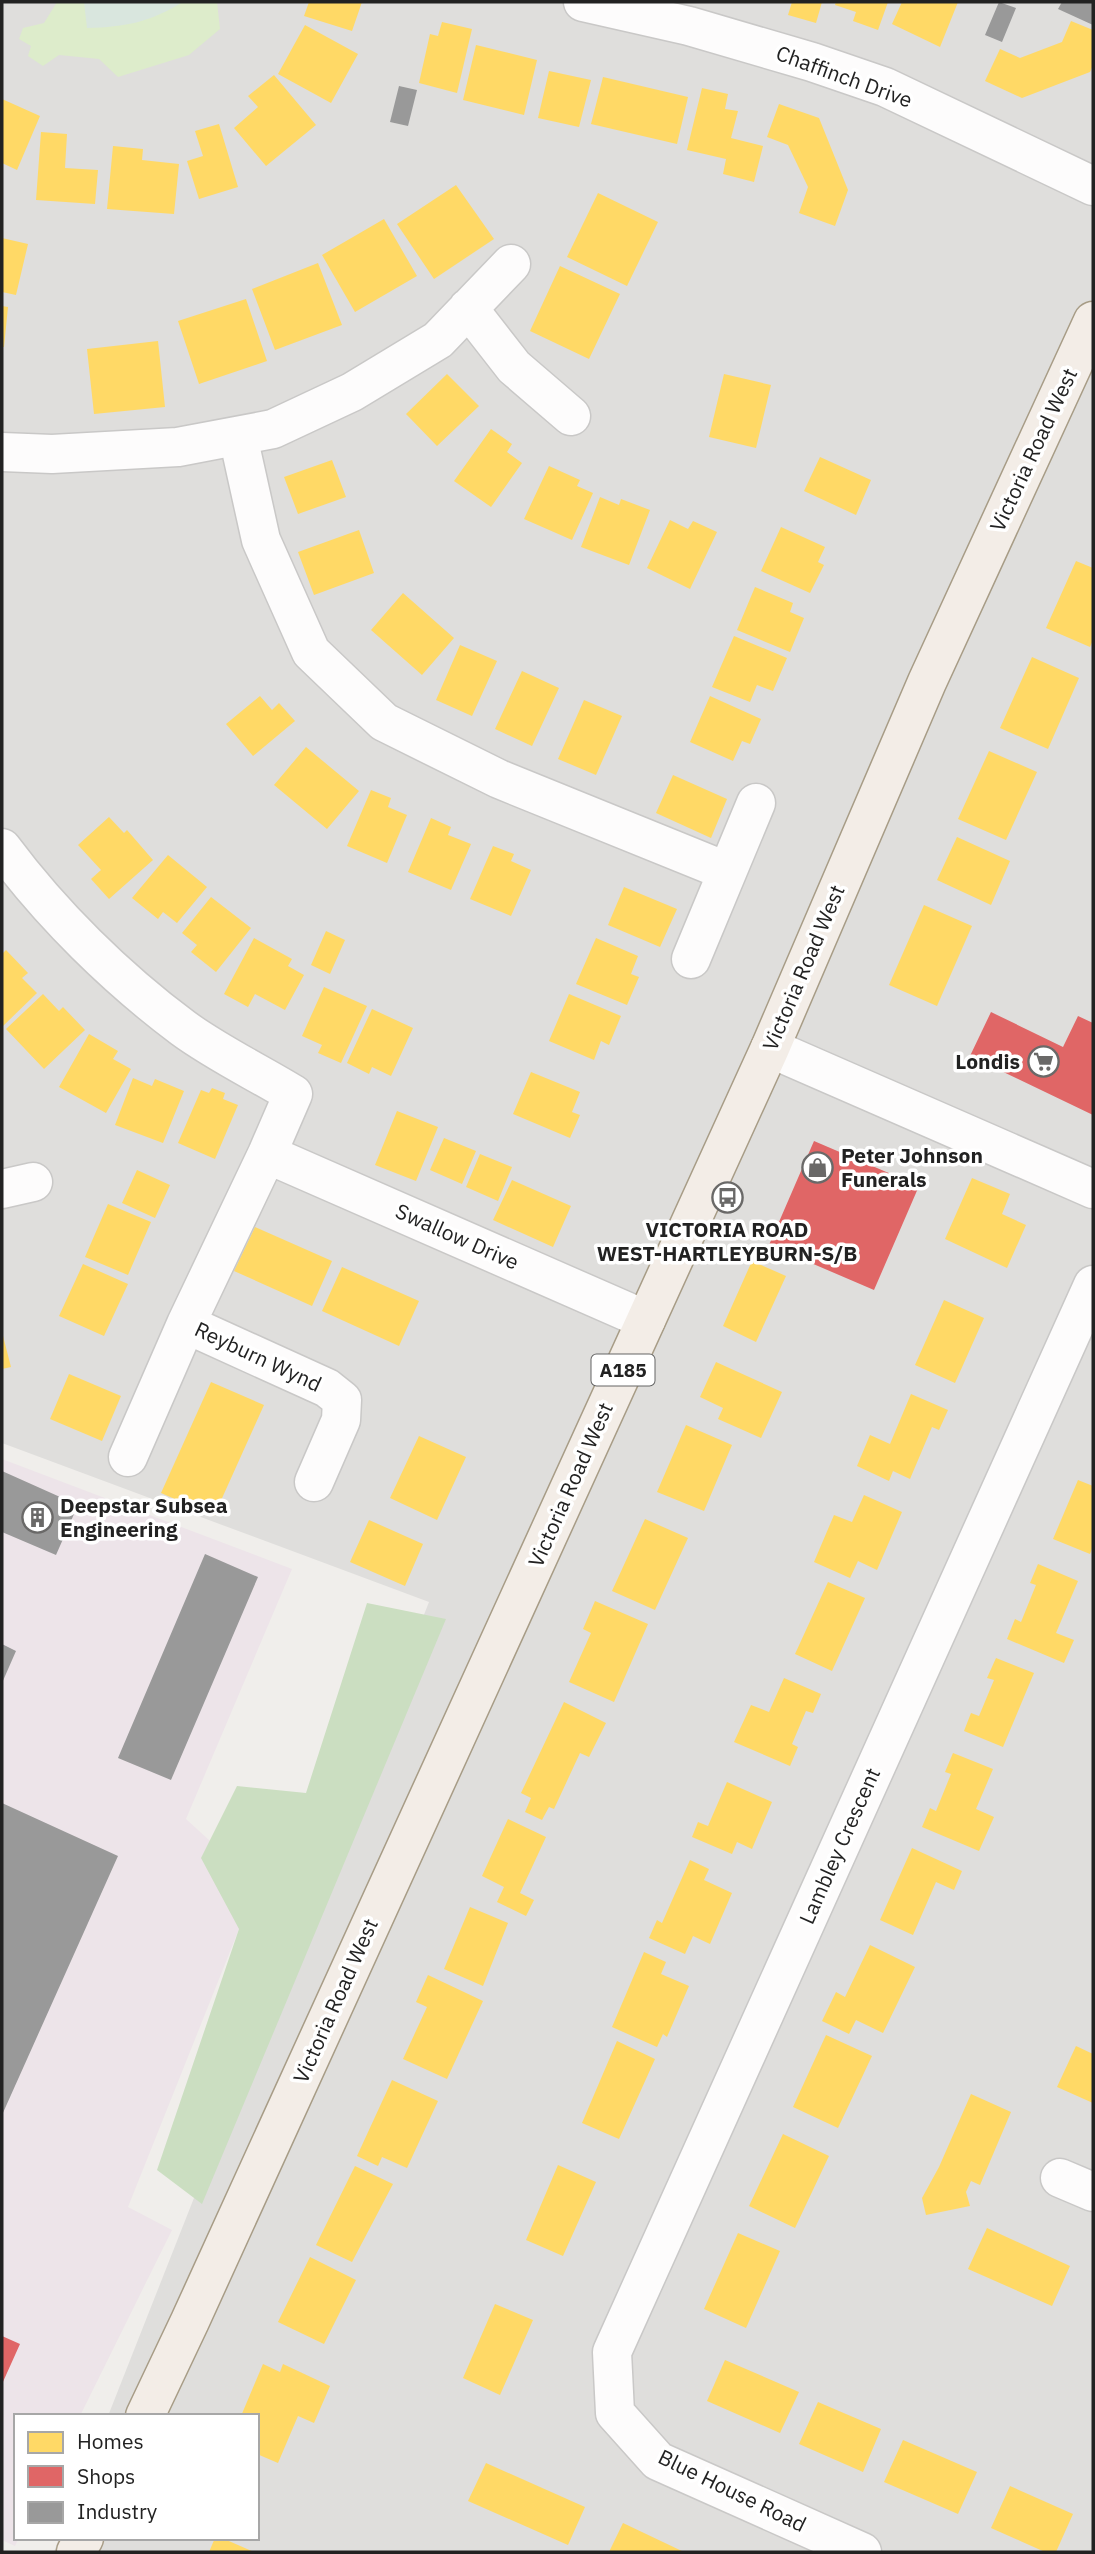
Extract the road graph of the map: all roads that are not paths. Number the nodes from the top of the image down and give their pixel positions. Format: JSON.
{"nodes":[{"id":1,"x":583,"y":2,"type":"edge"},
{"id":2,"x":1093,"y":186,"type":"edge"},
{"id":3,"x":511,"y":264,"type":"dead end"},
{"id":4,"x":468,"y":308,"type":"junction"},
{"id":5,"x":1093,"y":321,"type":"edge"},
{"id":6,"x":571,"y":416,"type":"dead end"},
{"id":7,"x":238,"y":436,"type":"junction"},
{"id":8,"x":2,"y":452,"type":"edge"},
{"id":9,"x":756,"y":803,"type":"dead end"},
{"id":10,"x":2,"y":848,"type":"edge"},
{"id":11,"x":726,"y":871,"type":"junction"},
{"id":12,"x":691,"y":959,"type":"dead end"},
{"id":13,"x":770,"y":1048,"type":"junction"},
{"id":14,"x":267,"y":1154,"type":"junction"},
{"id":15,"x":1093,"y":1189,"type":"edge"},
{"id":16,"x":1093,"y":1285,"type":"edge"},
{"id":17,"x":646,"y":1320,"type":"junction"},
{"id":18,"x":186,"y":1324,"type":"junction"},
{"id":19,"x":128,"y":1457,"type":"dead end"},
{"id":20,"x":314,"y":1482,"type":"dead end"},
{"id":21,"x":615,"y":2413,"type":"joint"},
{"id":22,"x":146,"y":2414,"type":"edge"},
{"id":23,"x":862,"y":2552,"type":"edge"}],
"edges":[{"from":1,"to":2,"type":"street","name":"Chaffinch Drive"},
{"from":3,"to":4,"type":"street"},
{"from":4,"to":6,"type":"street"},
{"from":4,"to":7,"type":"street"},
{"from":5,"to":13,"type":"main road","name":"Victoria Road West","number":"A185"},
{"from":7,"to":8,"type":"street"},
{"from":7,"to":11,"type":"street"},
{"from":9,"to":11,"type":"street"},
{"from":10,"to":14,"type":"street","name":"Reyburn Wynd"},
{"from":11,"to":12,"type":"street"},
{"from":13,"to":15,"type":"street"},
{"from":13,"to":17,"type":"main road","name":"Victoria Road West","number":"A185"},
{"from":14,"to":17,"type":"street","name":"Swallow Drive"},
{"from":14,"to":18,"type":"street","name":"Reyburn Wynd"},
{"from":16,"to":21,"type":"street","name":"Lambley Crescent"},
{"from":17,"to":22,"type":"main road","name":"Victoria Road West","number":"A185"},
{"from":18,"to":19,"type":"street"},
{"from":18,"to":20,"type":"street","name":"Reyburn Wynd"},
{"from":21,"to":23,"type":"street","name":"Blue House Road"}]}
